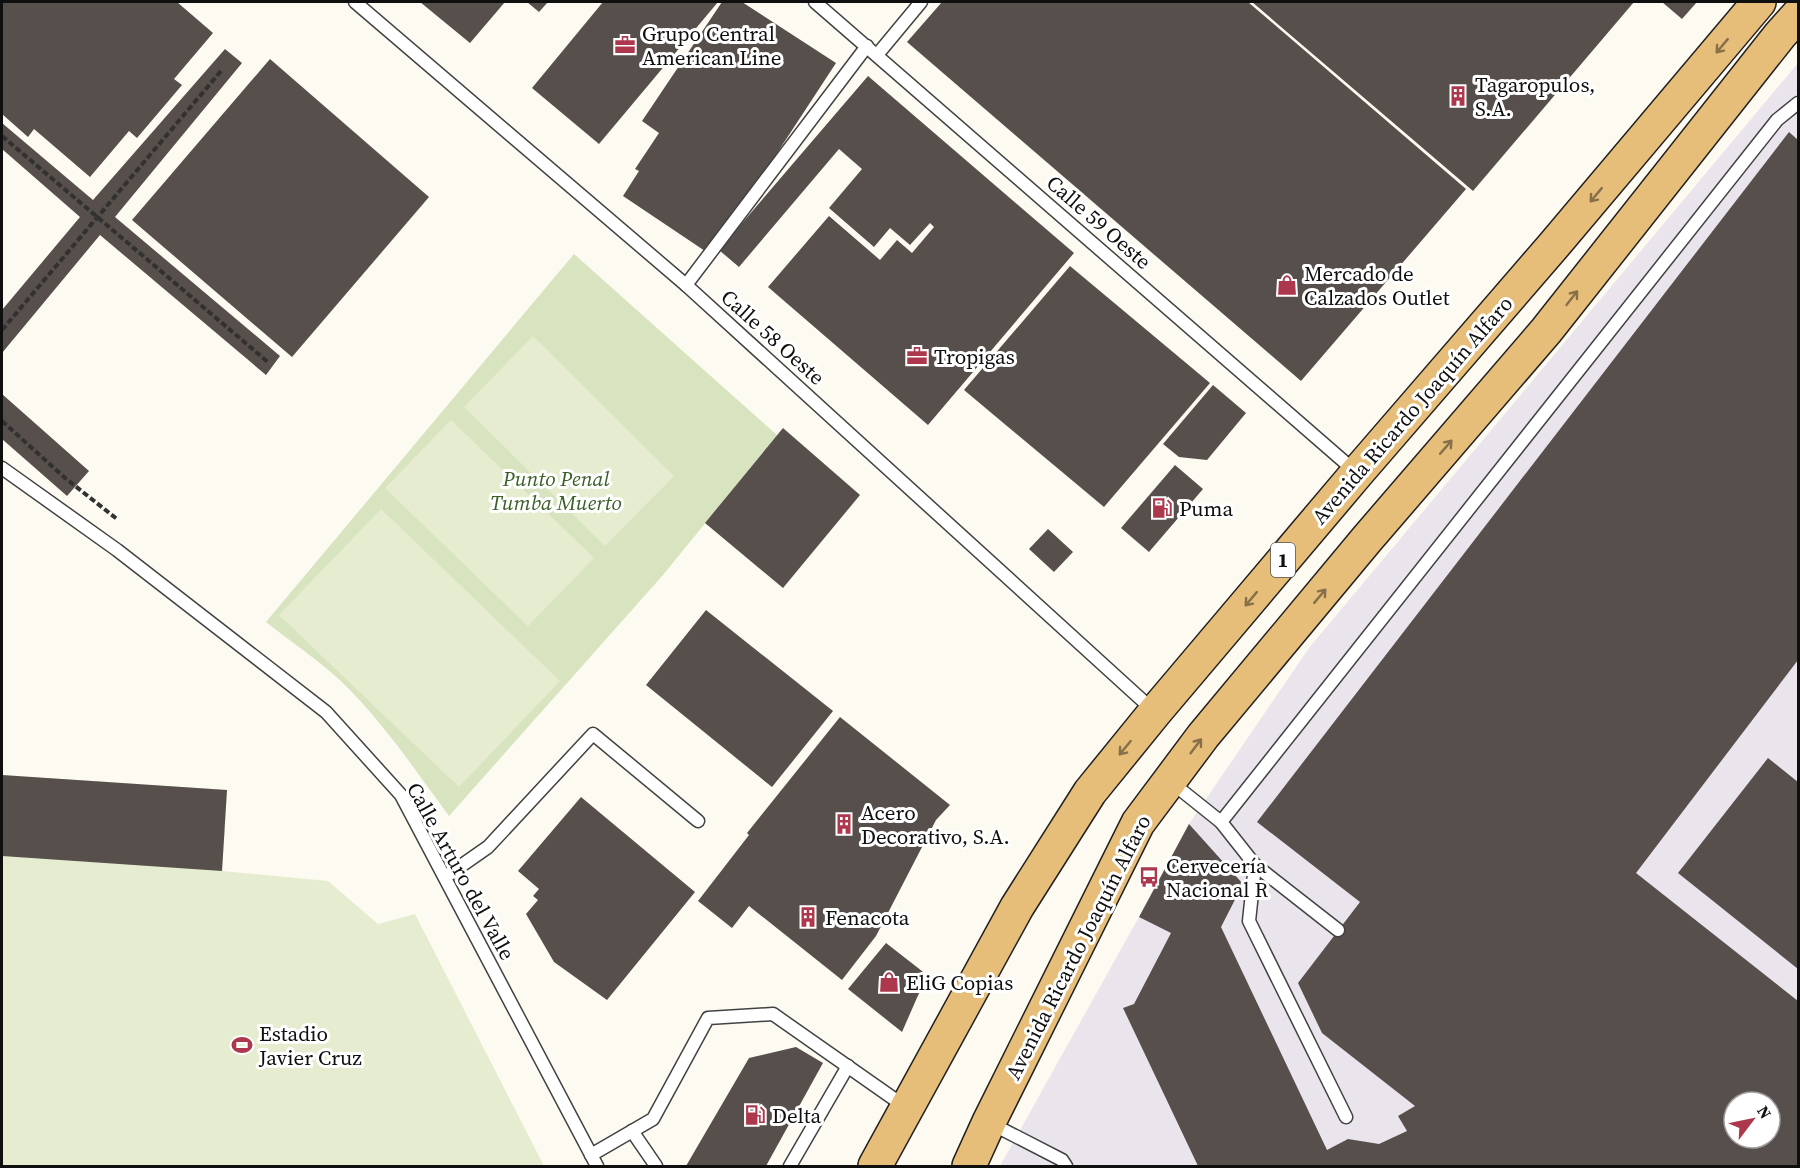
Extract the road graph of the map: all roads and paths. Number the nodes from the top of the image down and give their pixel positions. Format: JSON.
{"nodes":[{"id":1,"x":355,"y":2,"type":"edge"},
{"id":2,"x":815,"y":2,"type":"edge"},
{"id":3,"x":921,"y":2,"type":"edge"},
{"id":4,"x":1759,"y":2,"type":"edge"},
{"id":5,"x":1798,"y":15,"type":"edge"},
{"id":6,"x":872,"y":51,"type":"junction"},
{"id":7,"x":221,"y":71,"type":"dead end"},
{"id":8,"x":1798,"y":103,"type":"edge"},
{"id":9,"x":2,"y":136,"type":"edge"},
{"id":10,"x":97,"y":218,"type":"junction"},
{"id":11,"x":686,"y":285,"type":"junction"},
{"id":12,"x":2,"y":330,"type":"edge"},
{"id":13,"x":269,"y":363,"type":"dead end"},
{"id":14,"x":2,"y":421,"type":"edge"},
{"id":15,"x":2,"y":468,"type":"edge"},
{"id":16,"x":1357,"y":473,"type":"junction"},
{"id":17,"x":124,"y":524,"type":"dead end"},
{"id":18,"x":1155,"y":712,"type":"junction"},
{"id":19,"x":1170,"y":781,"type":"junction"},
{"id":20,"x":698,"y":821,"type":"dead end"},
{"id":21,"x":1221,"y":822,"type":"junction"},
{"id":22,"x":1255,"y":865,"type":"junction"},
{"id":23,"x":445,"y":877,"type":"junction"},
{"id":24,"x":1338,"y":930,"type":"dead end"},
{"id":25,"x":848,"y":1066,"type":"junction"},
{"id":26,"x":907,"y":1108,"type":"junction"},
{"id":27,"x":1346,"y":1117,"type":"dead end"},
{"id":28,"x":989,"y":1122,"type":"junction"},
{"id":29,"x":632,"y":1131,"type":"junction"},
{"id":30,"x":594,"y":1161,"type":"edge"},
{"id":31,"x":656,"y":1167,"type":"edge"},
{"id":32,"x":790,"y":1167,"type":"edge"},
{"id":33,"x":875,"y":1167,"type":"edge"},
{"id":34,"x":969,"y":1167,"type":"edge"},
{"id":35,"x":1066,"y":1167,"type":"edge"}],
"edges":[{"from":1,"to":11,"type":"lane","name":"Calle 58 Oeste"},
{"from":2,"to":6,"type":"lane","name":"Calle 59 Oeste"},
{"from":3,"to":6,"type":"lane"},
{"from":4,"to":16,"type":"main road","name":"Avenida Ricardo Joaquín Alfaro","number":"1","one_way":true},
{"from":19,"to":5,"type":"main road","name":"Avenida Ricardo Joaquín Alfaro","number":"1","one_way":true},
{"from":6,"to":11,"type":"lane"},
{"from":6,"to":16,"type":"lane","name":"Calle 59 Oeste"},
{"from":7,"to":10,"type":"path"},
{"from":8,"to":21,"type":"lane"},
{"from":9,"to":10,"type":"path"},
{"from":10,"to":12,"type":"path"},
{"from":10,"to":13,"type":"path"},
{"from":11,"to":18,"type":"lane","name":"Calle 58 Oeste"},
{"from":14,"to":17,"type":"path"},
{"from":15,"to":23,"type":"lane","name":"Calle Arturo del Valle"},
{"from":16,"to":18,"type":"main road","name":"Avenida Ricardo Joaquín Alfaro","number":"1","one_way":true},
{"from":18,"to":26,"type":"main road","name":"Avenida Ricardo Joaquín Alfaro","number":"1","one_way":true},
{"from":19,"to":21,"type":"lane"},
{"from":19,"to":28,"type":"main road","name":"Avenida Ricardo Joaquín Alfaro","number":"1"},
{"from":20,"to":23,"type":"lane"},
{"from":21,"to":22,"type":"lane"},
{"from":22,"to":24,"type":"lane"},
{"from":22,"to":27,"type":"lane"},
{"from":23,"to":30,"type":"lane","name":"Calle Arturo del Valle"},
{"from":25,"to":26,"type":"lane"},
{"from":25,"to":29,"type":"lane"},
{"from":25,"to":32,"type":"lane"},
{"from":26,"to":33,"type":"main road","name":"Avenida Ricardo Joaquín Alfaro","number":"1"},
{"from":28,"to":34,"type":"main road","name":"Avenida Ricardo Joaquín Alfaro","number":"1"},
{"from":28,"to":35,"type":"lane"},
{"from":29,"to":30,"type":"lane"},
{"from":29,"to":31,"type":"lane"}]}
